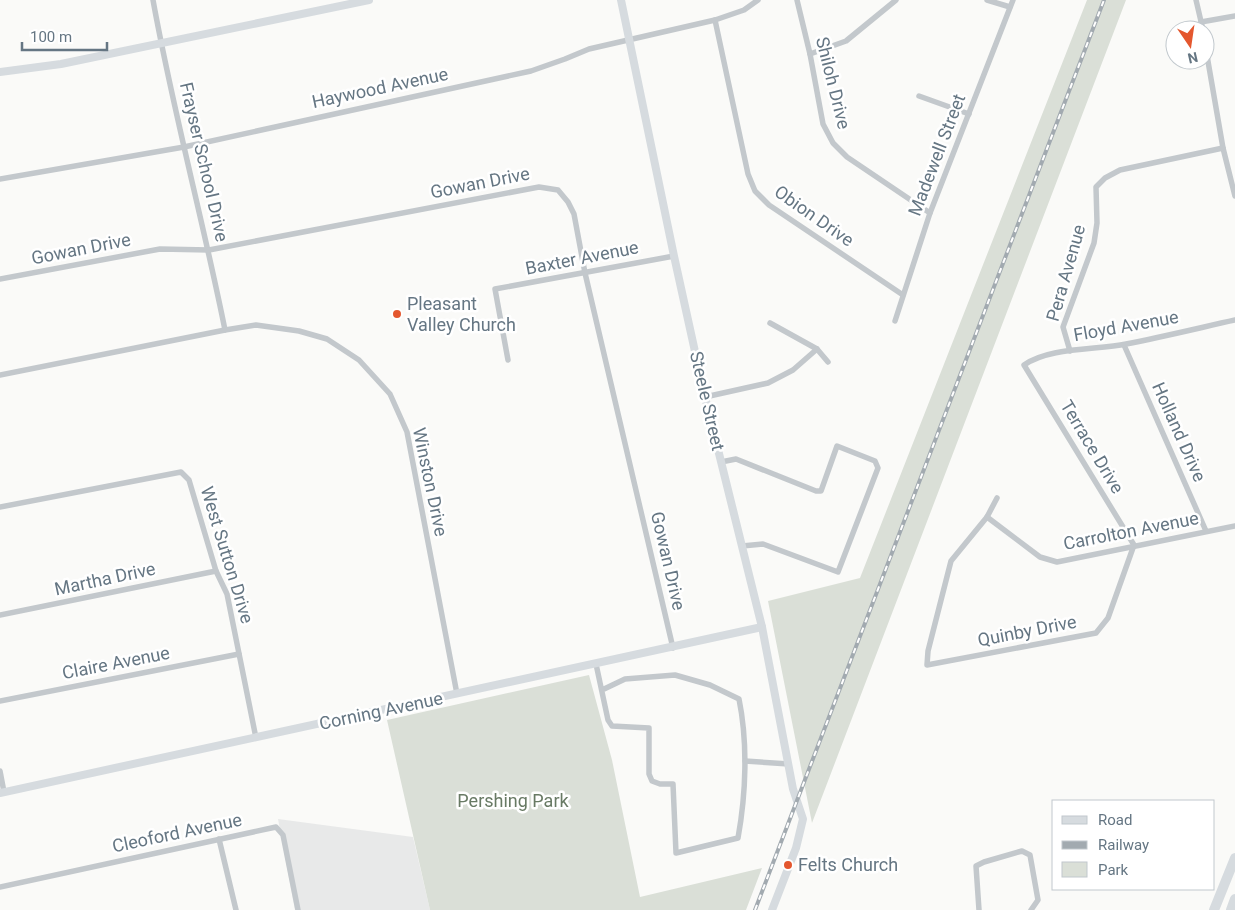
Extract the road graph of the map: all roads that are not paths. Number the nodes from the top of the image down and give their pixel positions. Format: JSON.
{"nodes":[{"id":1,"x":153,"y":0,"type":"edge"},
{"id":2,"x":370,"y":0,"type":"edge"},
{"id":3,"x":621,"y":0,"type":"edge"},
{"id":4,"x":758,"y":0,"type":"edge"},
{"id":5,"x":796,"y":0,"type":"edge"},
{"id":6,"x":896,"y":0,"type":"edge"},
{"id":7,"x":987,"y":0,"type":"edge"},
{"id":8,"x":1013,"y":0,"type":"edge"},
{"id":9,"x":1196,"y":0,"type":"edge"},
{"id":10,"x":1010,"y":7,"type":"junction"},
{"id":11,"x":1235,"y":16,"type":"edge"},
{"id":12,"x":716,"y":20,"type":"junction"},
{"id":13,"x":1201,"y":20,"type":"edge"},
{"id":14,"x":1212,"y":20,"type":"edge"},
{"id":15,"x":630,"y":38,"type":"junction"},
{"id":16,"x":161,"y":44,"type":"junction"},
{"id":17,"x":810,"y":54,"type":"junction"},
{"id":18,"x":1210,"y":70,"type":"edge"},
{"id":19,"x":0,"y":72,"type":"edge"},
{"id":20,"x":919,"y":96,"type":"dead end"},
{"id":21,"x":969,"y":114,"type":"junction"},
{"id":22,"x":184,"y":147,"type":"junction"},
{"id":23,"x":1223,"y":148,"type":"junction"},
{"id":24,"x":1233,"y":175,"type":"edge"},
{"id":25,"x":0,"y":179,"type":"edge"},
{"id":26,"x":1235,"y":196,"type":"edge"},
{"id":27,"x":930,"y":214,"type":"junction"},
{"id":28,"x":209,"y":250,"type":"junction"},
{"id":29,"x":674,"y":256,"type":"junction"},
{"id":30,"x":585,"y":273,"type":"junction"},
{"id":31,"x":0,"y":279,"type":"edge"},
{"id":32,"x":903,"y":296,"type":"junction"},
{"id":33,"x":1235,"y":320,"type":"edge"},
{"id":34,"x":895,"y":321,"type":"dead end"},
{"id":35,"x":770,"y":322,"type":"dead end"},
{"id":36,"x":225,"y":330,"type":"junction"},
{"id":37,"x":1124,"y":345,"type":"junction"},
{"id":38,"x":817,"y":349,"type":"junction"},
{"id":39,"x":1070,"y":351,"type":"junction"},
{"id":40,"x":508,"y":360,"type":"dead end"},
{"id":41,"x":828,"y":362,"type":"dead end"},
{"id":42,"x":1024,"y":365,"type":"joint"},
{"id":43,"x":0,"y":375,"type":"edge"},
{"id":44,"x":705,"y":397,"type":"junction"},
{"id":45,"x":722,"y":462,"type":"junction"},
{"id":46,"x":997,"y":498,"type":"dead end"},
{"id":47,"x":0,"y":507,"type":"edge"},
{"id":48,"x":987,"y":518,"type":"junction"},
{"id":49,"x":1235,"y":526,"type":"edge"},
{"id":50,"x":1206,"y":531,"type":"junction"},
{"id":51,"x":1134,"y":545,"type":"junction"},
{"id":52,"x":742,"y":546,"type":"junction"},
{"id":53,"x":216,"y":571,"type":"junction"},
{"id":54,"x":0,"y":615,"type":"edge"},
{"id":55,"x":762,"y":627,"type":"junction"},
{"id":56,"x":673,"y":648,"type":"junction"},
{"id":57,"x":239,"y":654,"type":"junction"},
{"id":58,"x":596,"y":664,"type":"junction"},
{"id":59,"x":602,"y":690,"type":"junction"},
{"id":60,"x":457,"y":694,"type":"junction"},
{"id":61,"x":0,"y":701,"type":"edge"},
{"id":62,"x":256,"y":738,"type":"junction"},
{"id":63,"x":745,"y":761,"type":"junction"},
{"id":64,"x":788,"y":764,"type":"junction"},
{"id":65,"x":0,"y":771,"type":"edge"},
{"id":66,"x":2,"y":793,"type":"edge"},
{"id":67,"x":218,"y":839,"type":"junction"},
{"id":68,"x":1235,"y":858,"type":"edge"},
{"id":69,"x":0,"y":887,"type":"edge"},
{"id":70,"x":1235,"y":899,"type":"edge"},
{"id":71,"x":236,"y":910,"type":"edge"},
{"id":72,"x":298,"y":910,"type":"edge"},
{"id":73,"x":772,"y":910,"type":"edge"},
{"id":74,"x":979,"y":910,"type":"edge"},
{"id":75,"x":1031,"y":910,"type":"edge"},
{"id":76,"x":1214,"y":910,"type":"edge"},
{"id":77,"x":1231,"y":910,"type":"edge"}],
"edges":[{"from":1,"to":16,"type":"street","name":"Frayser School Drive"},
{"from":2,"to":16,"type":"street"},
{"from":3,"to":15,"type":"street","name":"Steele Street"},
{"from":4,"to":12,"type":"street","name":"Haywood Avenue"},
{"from":5,"to":17,"type":"street","name":"Shiloh Drive"},
{"from":6,"to":17,"type":"street"},
{"from":7,"to":10,"type":"street"},
{"from":8,"to":10,"type":"street","name":"Madewell Street"},
{"from":9,"to":13,"type":"street"},
{"from":10,"to":21,"type":"street","name":"Madewell Street"},
{"from":11,"to":14,"type":"street"},
{"from":12,"to":15,"type":"street","name":"Haywood Avenue"},
{"from":12,"to":32,"type":"street","name":"Obion Drive"},
{"from":15,"to":22,"type":"street","name":"Haywood Avenue"},
{"from":15,"to":29,"type":"street","name":"Steele Street"},
{"from":16,"to":19,"type":"street"},
{"from":16,"to":22,"type":"street","name":"Frayser School Drive"},
{"from":17,"to":27,"type":"street","name":"Shiloh Drive"},
{"from":18,"to":23,"type":"street"},
{"from":20,"to":21,"type":"street"},
{"from":21,"to":27,"type":"street","name":"Madewell Street"},
{"from":22,"to":25,"type":"street","name":"Haywood Avenue"},
{"from":22,"to":28,"type":"street","name":"Frayser School Drive"},
{"from":23,"to":24,"type":"street"},
{"from":23,"to":39,"type":"street","name":"Pera Avenue"},
{"from":24,"to":26,"type":"street"},
{"from":27,"to":32,"type":"street","name":"Madewell Street"},
{"from":28,"to":30,"type":"street","name":"Gowan Drive"},
{"from":28,"to":31,"type":"street","name":"Gowan Drive"},
{"from":28,"to":36,"type":"street","name":"Frayser School Drive"},
{"from":29,"to":30,"type":"street","name":"Baxter Avenue"},
{"from":29,"to":44,"type":"street","name":"Steele Street"},
{"from":30,"to":40,"type":"street","name":"Baxter Avenue"},
{"from":30,"to":56,"type":"street","name":"Gowan Drive"},
{"from":32,"to":34,"type":"street","name":"Madewell Street"},
{"from":33,"to":37,"type":"street","name":"Floyd Avenue"},
{"from":35,"to":38,"type":"street"},
{"from":36,"to":43,"type":"street","name":"Winston Drive"},
{"from":36,"to":60,"type":"street","name":"Winston Drive"},
{"from":37,"to":39,"type":"street","name":"Floyd Avenue"},
{"from":37,"to":50,"type":"street","name":"Holland Drive"},
{"from":38,"to":41,"type":"street"},
{"from":38,"to":44,"type":"street"},
{"from":39,"to":42,"type":"street","name":"Floyd Avenue"},
{"from":42,"to":51,"type":"street","name":"Terrace Drive"},
{"from":44,"to":45,"type":"street","name":"Steele Street"},
{"from":45,"to":52,"type":"street","name":"Steele Street"},
{"from":45,"to":52,"type":"street"},
{"from":46,"to":48,"type":"street"},
{"from":47,"to":53,"type":"street","name":"West Sutton Drive"},
{"from":48,"to":51,"type":"street","name":"Carrolton Avenue"},
{"from":48,"to":51,"type":"street","name":"Quinby Drive"},
{"from":49,"to":50,"type":"street","name":"Carrolton Avenue"},
{"from":50,"to":51,"type":"street","name":"Carrolton Avenue"},
{"from":52,"to":55,"type":"street","name":"Steele Street"},
{"from":53,"to":54,"type":"street","name":"Martha Drive"},
{"from":53,"to":57,"type":"street","name":"West Sutton Drive"},
{"from":55,"to":56,"type":"street","name":"Corning Avenue"},
{"from":55,"to":64,"type":"street","name":"Steele Street"},
{"from":56,"to":58,"type":"street","name":"Corning Avenue"},
{"from":57,"to":61,"type":"street","name":"Claire Avenue"},
{"from":57,"to":62,"type":"street","name":"West Sutton Drive"},
{"from":58,"to":59,"type":"street"},
{"from":58,"to":60,"type":"street","name":"Corning Avenue"},
{"from":59,"to":63,"type":"street"},
{"from":59,"to":63,"type":"street"},
{"from":60,"to":62,"type":"street","name":"Corning Avenue"},
{"from":62,"to":66,"type":"street","name":"Corning Avenue"},
{"from":63,"to":64,"type":"street"},
{"from":64,"to":73,"type":"street","name":"Steele Street"},
{"from":65,"to":66,"type":"street"},
{"from":67,"to":69,"type":"street","name":"Cleoford Avenue"},
{"from":67,"to":71,"type":"street"},
{"from":67,"to":72,"type":"street","name":"Cleoford Avenue"},
{"from":68,"to":76,"type":"highway"},
{"from":70,"to":77,"type":"highway"},
{"from":74,"to":75,"type":"street"}]}
